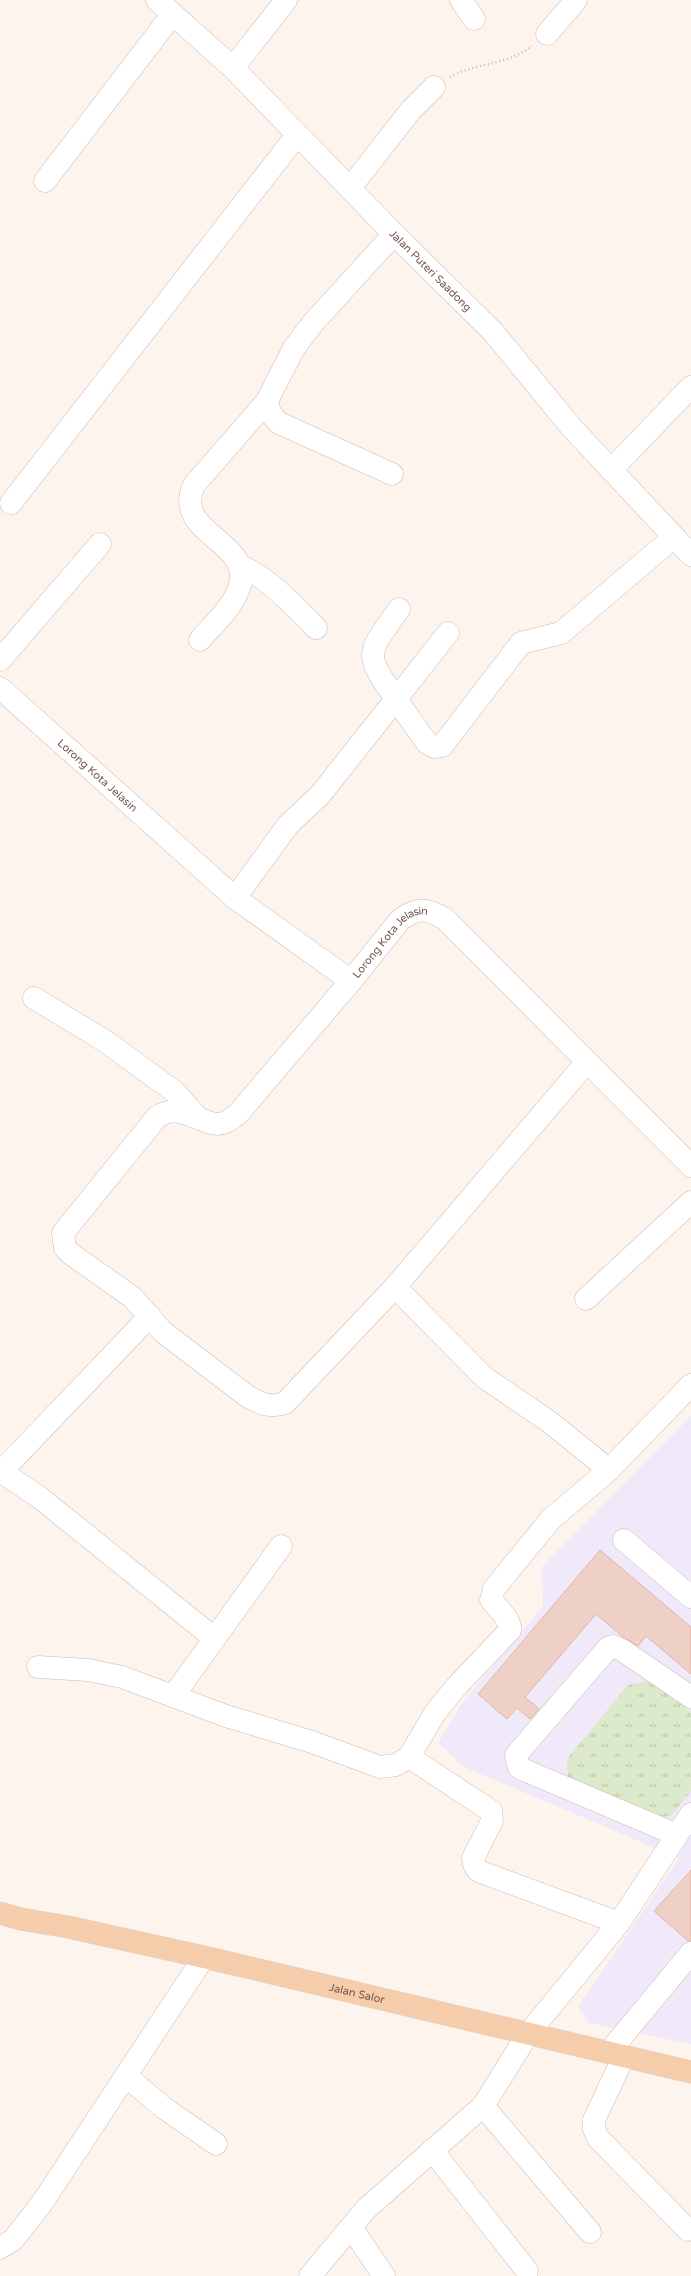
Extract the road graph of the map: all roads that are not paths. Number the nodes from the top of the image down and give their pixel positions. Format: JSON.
{"nodes":[{"id":1,"x":157,"y":0,"type":"edge"},
{"id":2,"x":286,"y":0,"type":"edge"},
{"id":3,"x":461,"y":0,"type":"edge"},
{"id":4,"x":576,"y":0,"type":"edge"},
{"id":5,"x":172,"y":15,"type":"junction"},
{"id":6,"x":474,"y":18,"type":"dead end"},
{"id":7,"x":547,"y":34,"type":"road end"},
{"id":8,"x":233,"y":68,"type":"junction"},
{"id":9,"x":434,"y":87,"type":"road end"},
{"id":10,"x":297,"y":135,"type":"junction"},
{"id":11,"x":45,"y":181,"type":"dead end"},
{"id":12,"x":350,"y":188,"type":"junction"},
{"id":13,"x":394,"y":234,"type":"junction"},
{"id":14,"x":691,"y":387,"type":"edge"},
{"id":15,"x":267,"y":402,"type":"junction"},
{"id":16,"x":611,"y":470,"type":"junction"},
{"id":17,"x":392,"y":474,"type":"dead end"},
{"id":18,"x":11,"y":504,"type":"dead end"},
{"id":19,"x":674,"y":537,"type":"junction"},
{"id":20,"x":100,"y":544,"type":"dead end"},
{"id":21,"x":691,"y":555,"type":"edge"},
{"id":22,"x":241,"y":566,"type":"junction"},
{"id":23,"x":399,"y":609,"type":"dead end"},
{"id":24,"x":316,"y":628,"type":"dead end"},
{"id":25,"x":448,"y":633,"type":"dead end"},
{"id":26,"x":200,"y":640,"type":"dead end"},
{"id":27,"x":0,"y":660,"type":"edge"},
{"id":28,"x":0,"y":688,"type":"edge"},
{"id":29,"x":396,"y":699,"type":"junction"},
{"id":30,"x":235,"y":898,"type":"junction"},
{"id":31,"x":351,"y":981,"type":"junction"},
{"id":32,"x":34,"y":998,"type":"dead end"},
{"id":33,"x":586,"y":1063,"type":"junction"},
{"id":34,"x":199,"y":1119,"type":"junction"},
{"id":35,"x":691,"y":1166,"type":"edge"},
{"id":36,"x":691,"y":1202,"type":"edge"},
{"id":37,"x":395,"y":1287,"type":"junction"},
{"id":38,"x":586,"y":1299,"type":"dead end"},
{"id":39,"x":150,"y":1316,"type":"junction"},
{"id":40,"x":691,"y":1385,"type":"edge"},
{"id":41,"x":609,"y":1470,"type":"junction"},
{"id":42,"x":0,"y":1472,"type":"edge"},
{"id":43,"x":624,"y":1540,"type":"dead end"},
{"id":44,"x":281,"y":1546,"type":"dead end"},
{"id":45,"x":691,"y":1597,"type":"edge"},
{"id":46,"x":214,"y":1638,"type":"junction"},
{"id":47,"x":38,"y":1667,"type":"dead end"},
{"id":48,"x":174,"y":1695,"type":"junction"},
{"id":49,"x":691,"y":1697,"type":"edge"},
{"id":50,"x":409,"y":1757,"type":"junction"},
{"id":51,"x":691,"y":1814,"type":"edge"},
{"id":52,"x":677,"y":1835,"type":"junction"},
{"id":53,"x":0,"y":1913,"type":"edge"},
{"id":54,"x":21,"y":1919,"type":"junction"},
{"id":55,"x":0,"y":1920,"type":"edge"},
{"id":56,"x":619,"y":1923,"type":"junction"},
{"id":57,"x":691,"y":1953,"type":"edge"},
{"id":58,"x":204,"y":1957,"type":"junction"},
{"id":59,"x":528,"y":2034,"type":"junction"},
{"id":60,"x":617,"y":2054,"type":"junction"},
{"id":61,"x":691,"y":2072,"type":"edge"},
{"id":62,"x":126,"y":2076,"type":"junction"},
{"id":63,"x":483,"y":2106,"type":"junction"},
{"id":64,"x":216,"y":2144,"type":"dead end"},
{"id":65,"x":432,"y":2150,"type":"junction"},
{"id":66,"x":351,"y":2227,"type":"junction"},
{"id":67,"x":688,"y":2230,"type":"dead end"},
{"id":68,"x":590,"y":2232,"type":"dead end"},
{"id":69,"x":0,"y":2248,"type":"edge"},
{"id":70,"x":527,"y":2271,"type":"dead end"},
{"id":71,"x":310,"y":2276,"type":"edge"},
{"id":72,"x":384,"y":2276,"type":"edge"}],
"edges":[{"from":1,"to":5,"type":"street","name":"Jalan Puteri Saadong"},
{"from":2,"to":8,"type":"street"},
{"from":3,"to":6,"type":"street"},
{"from":4,"to":7,"type":"street"},
{"from":5,"to":8,"type":"street","name":"Jalan Puteri Saadong"},
{"from":5,"to":11,"type":"street"},
{"from":8,"to":10,"type":"street","name":"Jalan Puteri Saadong"},
{"from":9,"to":12,"type":"street"},
{"from":10,"to":12,"type":"street","name":"Jalan Puteri Saadong"},
{"from":10,"to":18,"type":"street"},
{"from":12,"to":13,"type":"street","name":"Jalan Puteri Saadong"},
{"from":13,"to":15,"type":"street"},
{"from":13,"to":16,"type":"street","name":"Jalan Puteri Saadong"},
{"from":14,"to":16,"type":"street"},
{"from":15,"to":17,"type":"street"},
{"from":15,"to":22,"type":"street"},
{"from":16,"to":19,"type":"street","name":"Jalan Puteri Saadong"},
{"from":19,"to":21,"type":"street","name":"Jalan Puteri Saadong"},
{"from":19,"to":29,"type":"street"},
{"from":20,"to":27,"type":"street"},
{"from":22,"to":24,"type":"street"},
{"from":22,"to":26,"type":"street"},
{"from":23,"to":29,"type":"street"},
{"from":25,"to":29,"type":"street"},
{"from":28,"to":30,"type":"street","name":"Lorong Kota Jelasin"},
{"from":29,"to":30,"type":"street"},
{"from":30,"to":31,"type":"street","name":"Lorong Kota Jelasin"},
{"from":31,"to":33,"type":"street","name":"Lorong Kota Jelasin"},
{"from":31,"to":34,"type":"street"},
{"from":32,"to":34,"type":"street"},
{"from":33,"to":35,"type":"street","name":"Lorong Kota Jelasin"},
{"from":33,"to":37,"type":"street"},
{"from":34,"to":39,"type":"street"},
{"from":36,"to":38,"type":"street"},
{"from":37,"to":39,"type":"street"},
{"from":37,"to":41,"type":"street"},
{"from":39,"to":42,"type":"street"},
{"from":40,"to":41,"type":"street"},
{"from":41,"to":50,"type":"street"},
{"from":42,"to":46,"type":"street"},
{"from":43,"to":45,"type":"street"},
{"from":44,"to":46,"type":"street"},
{"from":46,"to":48,"type":"street"},
{"from":47,"to":48,"type":"street"},
{"from":48,"to":50,"type":"street"},
{"from":49,"to":52,"type":"street"},
{"from":50,"to":56,"type":"street"},
{"from":51,"to":52,"type":"street"},
{"from":52,"to":56,"type":"street"},
{"from":53,"to":54,"type":"main road","name":"Jalan Salor"},
{"from":54,"to":55,"type":"main road","name":"Jalan Salor"},
{"from":54,"to":58,"type":"main road","name":"Jalan Salor"},
{"from":56,"to":59,"type":"street"},
{"from":57,"to":60,"type":"street"},
{"from":58,"to":59,"type":"main road","name":"Jalan Salor"},
{"from":58,"to":62,"type":"street"},
{"from":59,"to":60,"type":"main road","name":"Jalan Salor"},
{"from":59,"to":63,"type":"street"},
{"from":60,"to":61,"type":"main road","name":"Jalan Salor"},
{"from":60,"to":67,"type":"street"},
{"from":62,"to":64,"type":"street"},
{"from":62,"to":69,"type":"street"},
{"from":63,"to":65,"type":"street"},
{"from":63,"to":68,"type":"street"},
{"from":65,"to":66,"type":"street"},
{"from":65,"to":70,"type":"street"},
{"from":66,"to":71,"type":"street"},
{"from":66,"to":72,"type":"street"}]}
